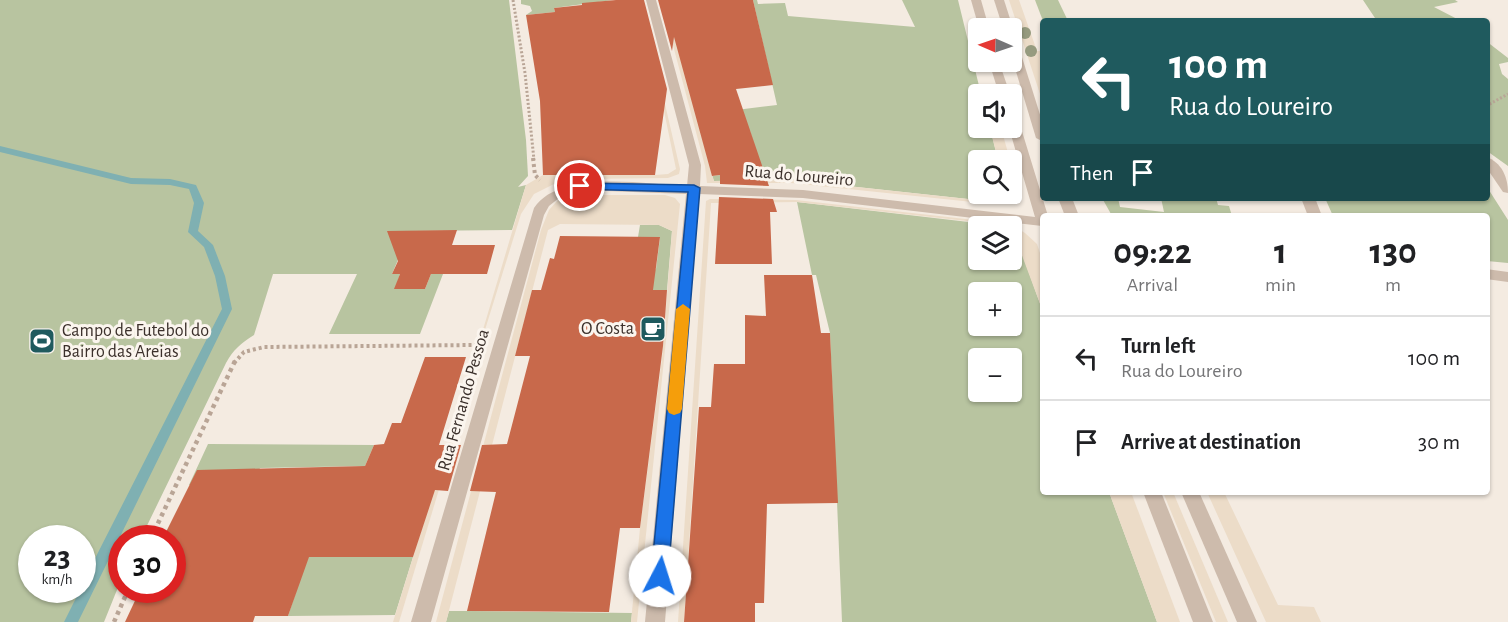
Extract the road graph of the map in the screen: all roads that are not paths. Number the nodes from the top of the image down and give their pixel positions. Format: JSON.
{"nodes":[{"id":1,"x":651,"y":0,"type":"edge"},
{"id":2,"x":976,"y":0,"type":"edge"},
{"id":3,"x":999,"y":0,"type":"edge"},
{"id":4,"x":981,"y":18,"type":"edge"},
{"id":5,"x":1005,"y":18,"type":"edge"},
{"id":6,"x":1022,"y":72,"type":"edge"},
{"id":7,"x":1040,"y":132,"type":"edge"},
{"id":8,"x":1018,"y":138,"type":"edge"},
{"id":9,"x":1490,"y":164,"type":"edge"},
{"id":10,"x":694,"y":188,"type":"junction"},
{"id":11,"x":1508,"y":189,"type":"edge"},
{"id":12,"x":552,"y":194,"type":"joint"},
{"id":13,"x":1040,"y":213,"type":"edge"},
{"id":14,"x":1040,"y":222,"type":"edge"},
{"id":15,"x":1490,"y":275,"type":"edge"},
{"id":16,"x":1508,"y":277,"type":"edge"},
{"id":17,"x":1153,"y":495,"type":"edge"},
{"id":18,"x":1191,"y":495,"type":"edge"},
{"id":19,"x":420,"y":622,"type":"edge"},
{"id":20,"x":656,"y":622,"type":"edge"},
{"id":21,"x":1203,"y":622,"type":"edge"},
{"id":22,"x":1247,"y":622,"type":"edge"}],
"edges":[{"from":1,"to":10,"type":"street"},
{"from":2,"to":4,"type":"street"},
{"from":3,"to":5,"type":"street"},
{"from":6,"to":7,"type":"street"},
{"from":8,"to":13,"type":"street"},
{"from":9,"to":11,"type":"street"},
{"from":10,"to":12,"type":"street","name":"Rua do Loureiro"},
{"from":10,"to":14,"type":"street","name":"Rua do Loureiro"},
{"from":10,"to":20,"type":"street"},
{"from":12,"to":19,"type":"street","name":"Rua Fernando Pessoa"},
{"from":15,"to":16,"type":"street"},
{"from":17,"to":21,"type":"street"},
{"from":18,"to":22,"type":"street"}]}
